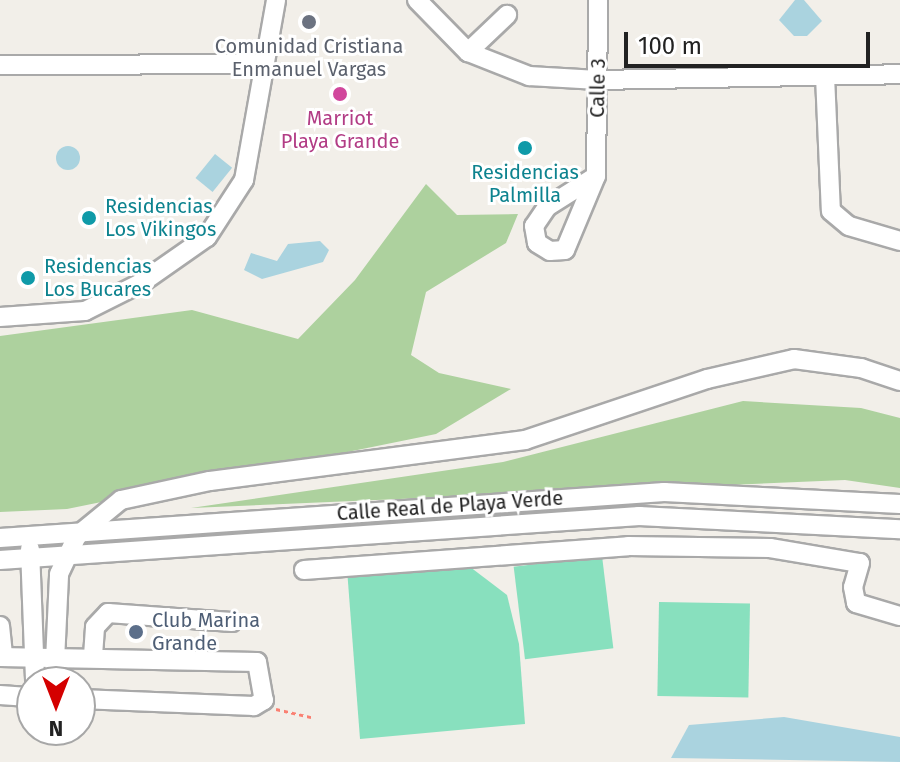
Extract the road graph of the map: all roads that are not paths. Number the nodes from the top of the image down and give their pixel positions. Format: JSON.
{"nodes":[{"id":1,"x":276,"y":0,"type":"edge"},
{"id":2,"x":417,"y":0,"type":"edge"},
{"id":3,"x":598,"y":0,"type":"edge"},
{"id":4,"x":507,"y":15,"type":"dead end"},
{"id":5,"x":468,"y":52,"type":"junction"},
{"id":6,"x":265,"y":64,"type":"junction"},
{"id":7,"x":0,"y":65,"type":"edge"},
{"id":8,"x":900,"y":74,"type":"edge"},
{"id":9,"x":825,"y":76,"type":"junction"},
{"id":10,"x":598,"y":80,"type":"junction"},
{"id":11,"x":596,"y":176,"type":"dead end"},
{"id":12,"x":900,"y":241,"type":"edge"},
{"id":13,"x":0,"y":317,"type":"edge"},
{"id":14,"x":900,"y":381,"type":"edge"},
{"id":15,"x":733,"y":492,"type":"junction"},
{"id":16,"x":638,"y":493,"type":"junction"},
{"id":17,"x":831,"y":498,"type":"junction"},
{"id":18,"x":533,"y":500,"type":"junction"},
{"id":19,"x":900,"y":504,"type":"edge"},
{"id":20,"x":437,"y":507,"type":"junction"},
{"id":21,"x":340,"y":514,"type":"junction"},
{"id":22,"x":639,"y":516,"type":"junction"},
{"id":23,"x":733,"y":517,"type":"junction"},
{"id":24,"x":535,"y":521,"type":"junction"},
{"id":25,"x":831,"y":522,"type":"junction"},
{"id":26,"x":437,"y":528,"type":"junction"},
{"id":27,"x":900,"y":529,"type":"edge"},
{"id":28,"x":77,"y":536,"type":"junction"},
{"id":29,"x":341,"y":536,"type":"junction"},
{"id":30,"x":0,"y":538,"type":"edge"},
{"id":31,"x":28,"y":538,"type":"junction"},
{"id":32,"x":67,"y":558,"type":"junction"},
{"id":33,"x":0,"y":560,"type":"edge"},
{"id":34,"x":31,"y":560,"type":"junction"},
{"id":35,"x":304,"y":570,"type":"dead end"},
{"id":36,"x":900,"y":616,"type":"edge"},
{"id":37,"x":232,"y":622,"type":"dead end"},
{"id":38,"x":0,"y":626,"type":"edge"},
{"id":39,"x":44,"y":656,"type":"junction"},
{"id":40,"x":93,"y":656,"type":"junction"},
{"id":41,"x":2,"y":657,"type":"edge"},
{"id":42,"x":41,"y":666,"type":"edge"},
{"id":43,"x":48,"y":666,"type":"edge"},
{"id":44,"x":96,"y":700,"type":"edge"}],
"edges":[{"from":1,"to":6,"type":"street"},
{"from":2,"to":5,"type":"street"},
{"from":3,"to":10,"type":"street","name":"Calle 3"},
{"from":4,"to":5,"type":"street"},
{"from":5,"to":10,"type":"street"},
{"from":6,"to":7,"type":"street"},
{"from":6,"to":13,"type":"street"},
{"from":8,"to":9,"type":"street"},
{"from":9,"to":10,"type":"street"},
{"from":9,"to":12,"type":"street"},
{"from":10,"to":11,"type":"street","name":"Calle 3"},
{"from":14,"to":28,"type":"street"},
{"from":15,"to":16,"type":"street","name":"Calle Real de Playa Verde"},
{"from":15,"to":17,"type":"street","name":"Calle Real de Playa Verde"},
{"from":15,"to":23,"type":"street"},
{"from":16,"to":18,"type":"street","name":"Calle Real de Playa Verde"},
{"from":16,"to":22,"type":"street"},
{"from":17,"to":19,"type":"street","name":"Calle Real de Playa Verde"},
{"from":17,"to":25,"type":"street"},
{"from":18,"to":20,"type":"street","name":"Calle Real de Playa Verde"},
{"from":18,"to":24,"type":"street"},
{"from":20,"to":21,"type":"street","name":"Calle Real de Playa Verde"},
{"from":20,"to":26,"type":"street"},
{"from":21,"to":28,"type":"street","name":"Calle Real de Playa Verde"},
{"from":21,"to":29,"type":"street"},
{"from":22,"to":23,"type":"street","name":"Calle Real de Playa Verde"},
{"from":22,"to":24,"type":"street","name":"Calle Real de Playa Verde"},
{"from":23,"to":25,"type":"street","name":"Calle Real de Playa Verde"},
{"from":24,"to":26,"type":"street","name":"Calle Real de Playa Verde"},
{"from":25,"to":27,"type":"street","name":"Calle Real de Playa Verde"},
{"from":26,"to":29,"type":"street","name":"Calle Real de Playa Verde"},
{"from":28,"to":31,"type":"street","name":"Calle Real de Playa Verde"},
{"from":28,"to":32,"type":"street"},
{"from":29,"to":32,"type":"street","name":"Calle Real de Playa Verde"},
{"from":30,"to":31,"type":"street","name":"Calle Real de Playa Verde"},
{"from":31,"to":34,"type":"street"},
{"from":32,"to":34,"type":"street","name":"Calle Real de Playa Verde"},
{"from":32,"to":39,"type":"street"},
{"from":33,"to":34,"type":"street","name":"Calle Real de Playa Verde"},
{"from":34,"to":39,"type":"street"},
{"from":35,"to":36,"type":"street"},
{"from":37,"to":40,"type":"street"},
{"from":38,"to":41,"type":"street"},
{"from":39,"to":40,"type":"street"},
{"from":39,"to":41,"type":"street"},
{"from":39,"to":42,"type":"street"},
{"from":39,"to":43,"type":"street"},
{"from":40,"to":44,"type":"street"}]}
